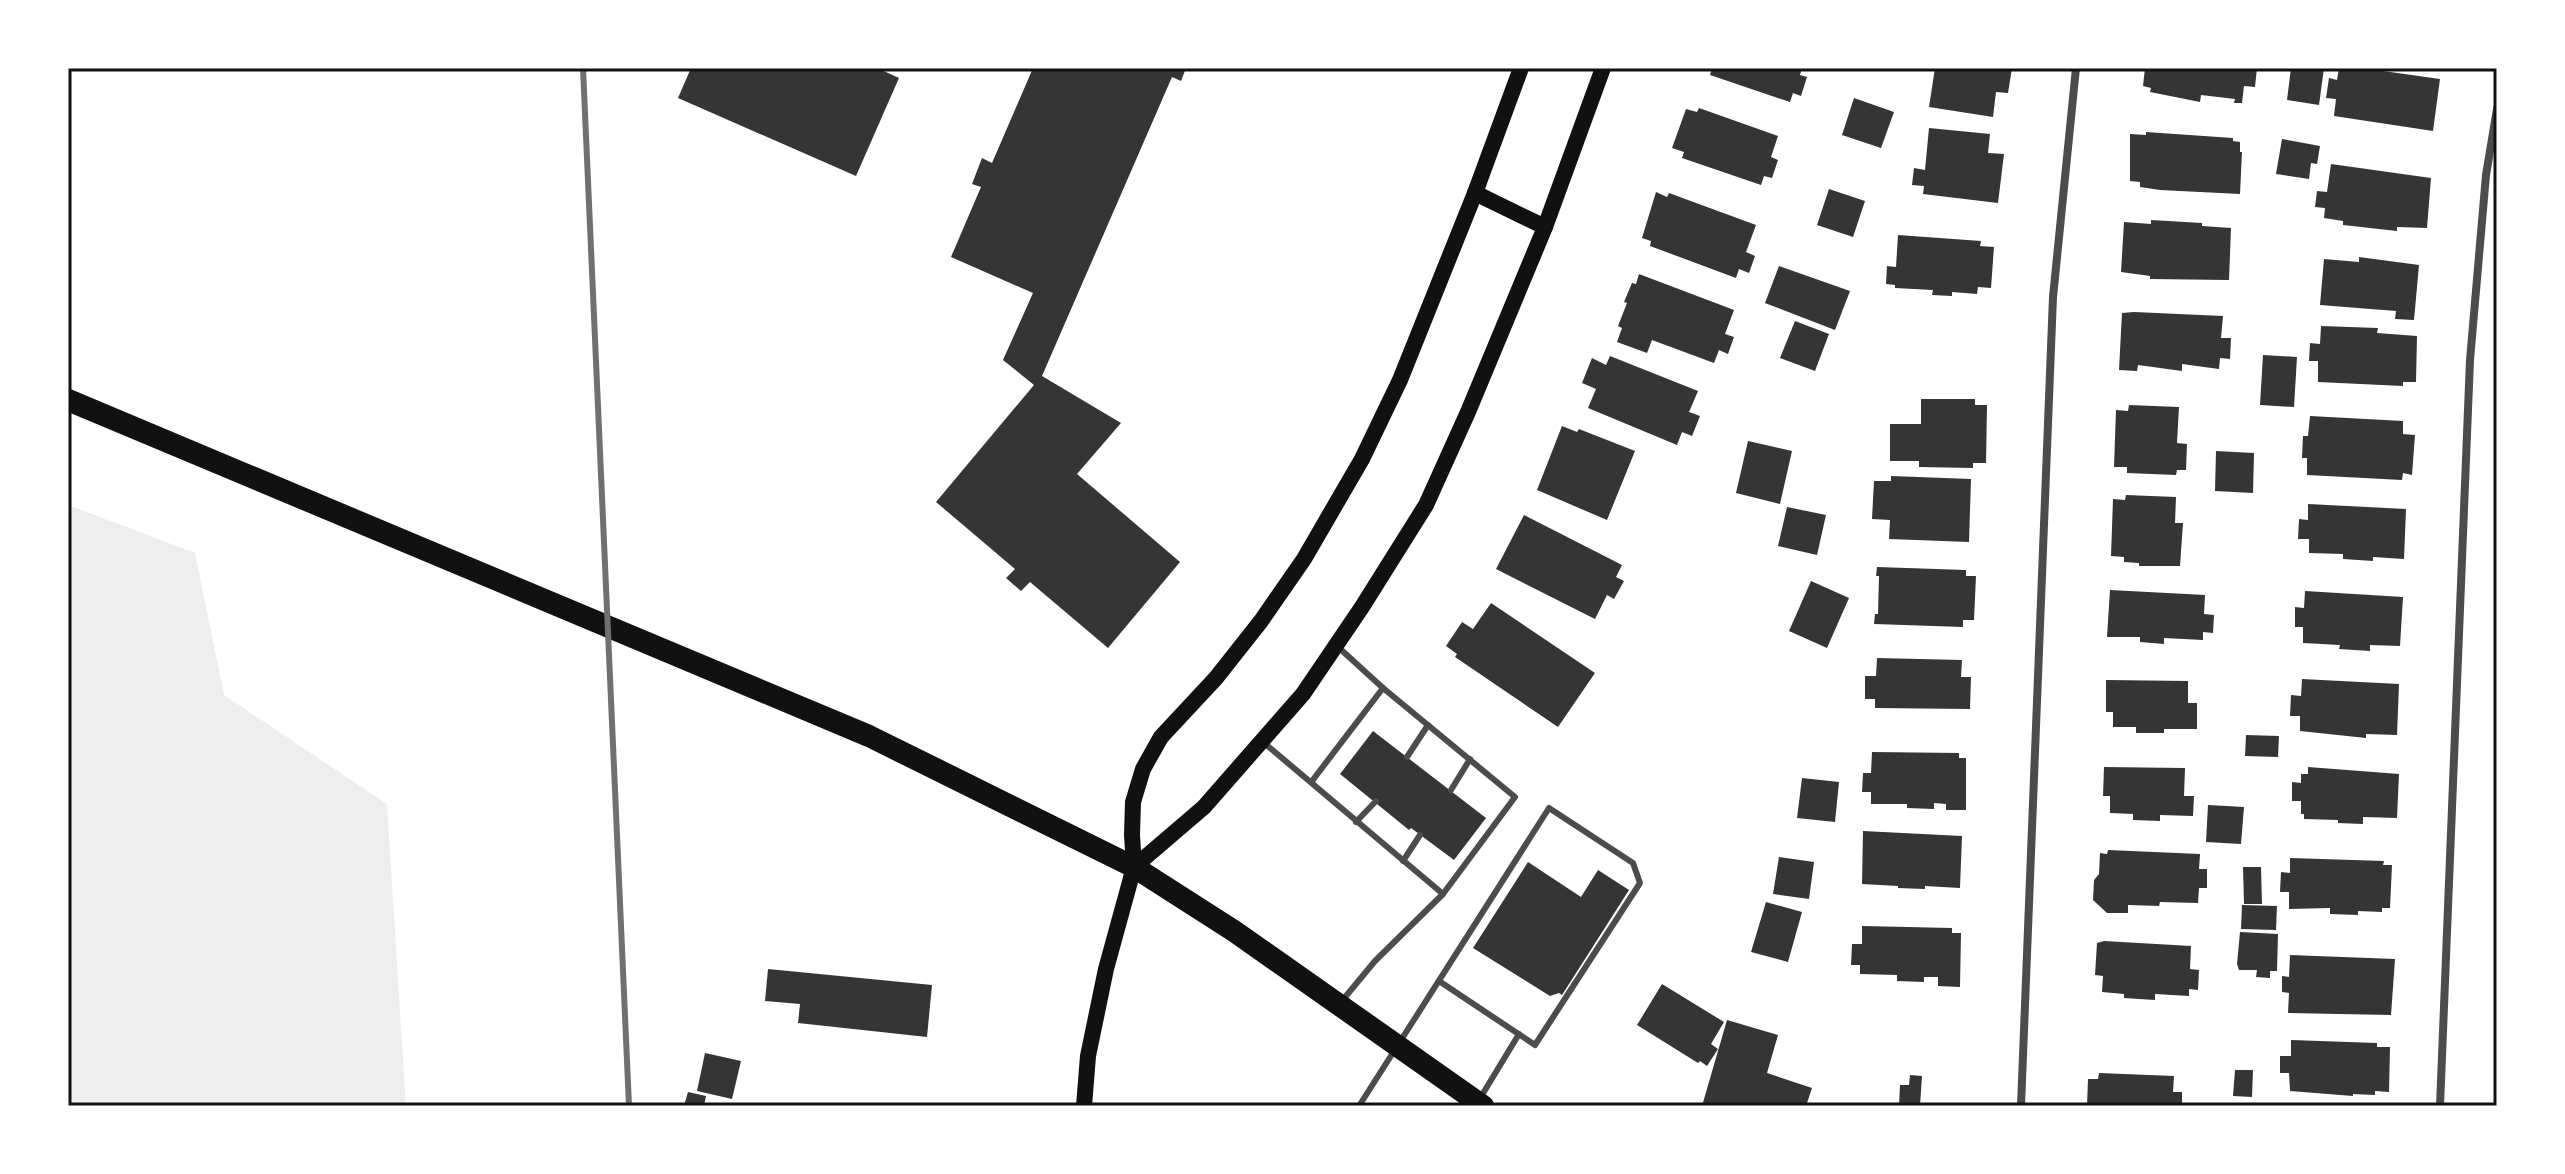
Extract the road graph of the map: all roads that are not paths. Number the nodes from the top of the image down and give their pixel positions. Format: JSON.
{"nodes":[{"id":1,"x":1521,"y":68,"type":"edge"},
{"id":2,"x":1603,"y":68,"type":"edge"},
{"id":3,"x":2076,"y":68,"type":"edge"},
{"id":4,"x":2497,"y":109,"type":"edge"},
{"id":5,"x":1475,"y":193,"type":"junction"},
{"id":6,"x":1545,"y":227,"type":"junction"},
{"id":7,"x":68,"y":400,"type":"edge"},
{"id":8,"x":1336,"y":644,"type":"junction"},
{"id":9,"x":1383,"y":688,"type":"junction"},
{"id":10,"x":1428,"y":725,"type":"junction"},
{"id":11,"x":1263,"y":742,"type":"junction"},
{"id":12,"x":1407,"y":757,"type":"dead end"},
{"id":13,"x":1470,"y":759,"type":"junction"},
{"id":14,"x":1312,"y":781,"type":"junction"},
{"id":15,"x":1451,"y":790,"type":"dead end"},
{"id":16,"x":1376,"y":801,"type":"dead end"},
{"id":17,"x":1356,"y":822,"type":"junction"},
{"id":18,"x":1420,"y":835,"type":"dead end"},
{"id":19,"x":1403,"y":861,"type":"junction"},
{"id":20,"x":1134,"y":867,"type":"junction"},
{"id":21,"x":1443,"y":894,"type":"junction"},
{"id":22,"x":1439,"y":981,"type":"junction"},
{"id":23,"x":1339,"y":1005,"type":"junction"},
{"id":24,"x":1519,"y":1034,"type":"junction"},
{"id":25,"x":1398,"y":1047,"type":"junction"},
{"id":26,"x":1480,"y":1104,"type":"edge"},
{"id":27,"x":1084,"y":1106,"type":"edge"},
{"id":28,"x":1359,"y":1106,"type":"edge"},
{"id":29,"x":2021,"y":1106,"type":"edge"},
{"id":30,"x":2440,"y":1106,"type":"edge"}],
"edges":[{"from":1,"to":5,"type":"main road"},
{"from":2,"to":6,"type":"main road"},
{"from":3,"to":29,"type":"street"},
{"from":4,"to":30,"type":"street"},
{"from":5,"to":6,"type":"main road"},
{"from":5,"to":20,"type":"main road"},
{"from":6,"to":8,"type":"main road"},
{"from":7,"to":20,"type":"highway"},
{"from":8,"to":9,"type":"lane"},
{"from":8,"to":11,"type":"main road"},
{"from":9,"to":10,"type":"lane"},
{"from":9,"to":14,"type":"lane"},
{"from":10,"to":12,"type":"lane"},
{"from":10,"to":13,"type":"lane"},
{"from":11,"to":14,"type":"lane"},
{"from":11,"to":20,"type":"main road"},
{"from":13,"to":15,"type":"lane"},
{"from":13,"to":21,"type":"lane"},
{"from":14,"to":17,"type":"lane"},
{"from":16,"to":17,"type":"lane"},
{"from":17,"to":19,"type":"lane"},
{"from":18,"to":19,"type":"lane"},
{"from":19,"to":21,"type":"lane"},
{"from":20,"to":23,"type":"highway"},
{"from":20,"to":27,"type":"main road"},
{"from":21,"to":23,"type":"lane"},
{"from":22,"to":24,"type":"lane"},
{"from":22,"to":24,"type":"lane"},
{"from":22,"to":25,"type":"lane"},
{"from":23,"to":25,"type":"highway"},
{"from":24,"to":26,"type":"lane"},
{"from":25,"to":26,"type":"highway"},
{"from":25,"to":28,"type":"lane"}]}
